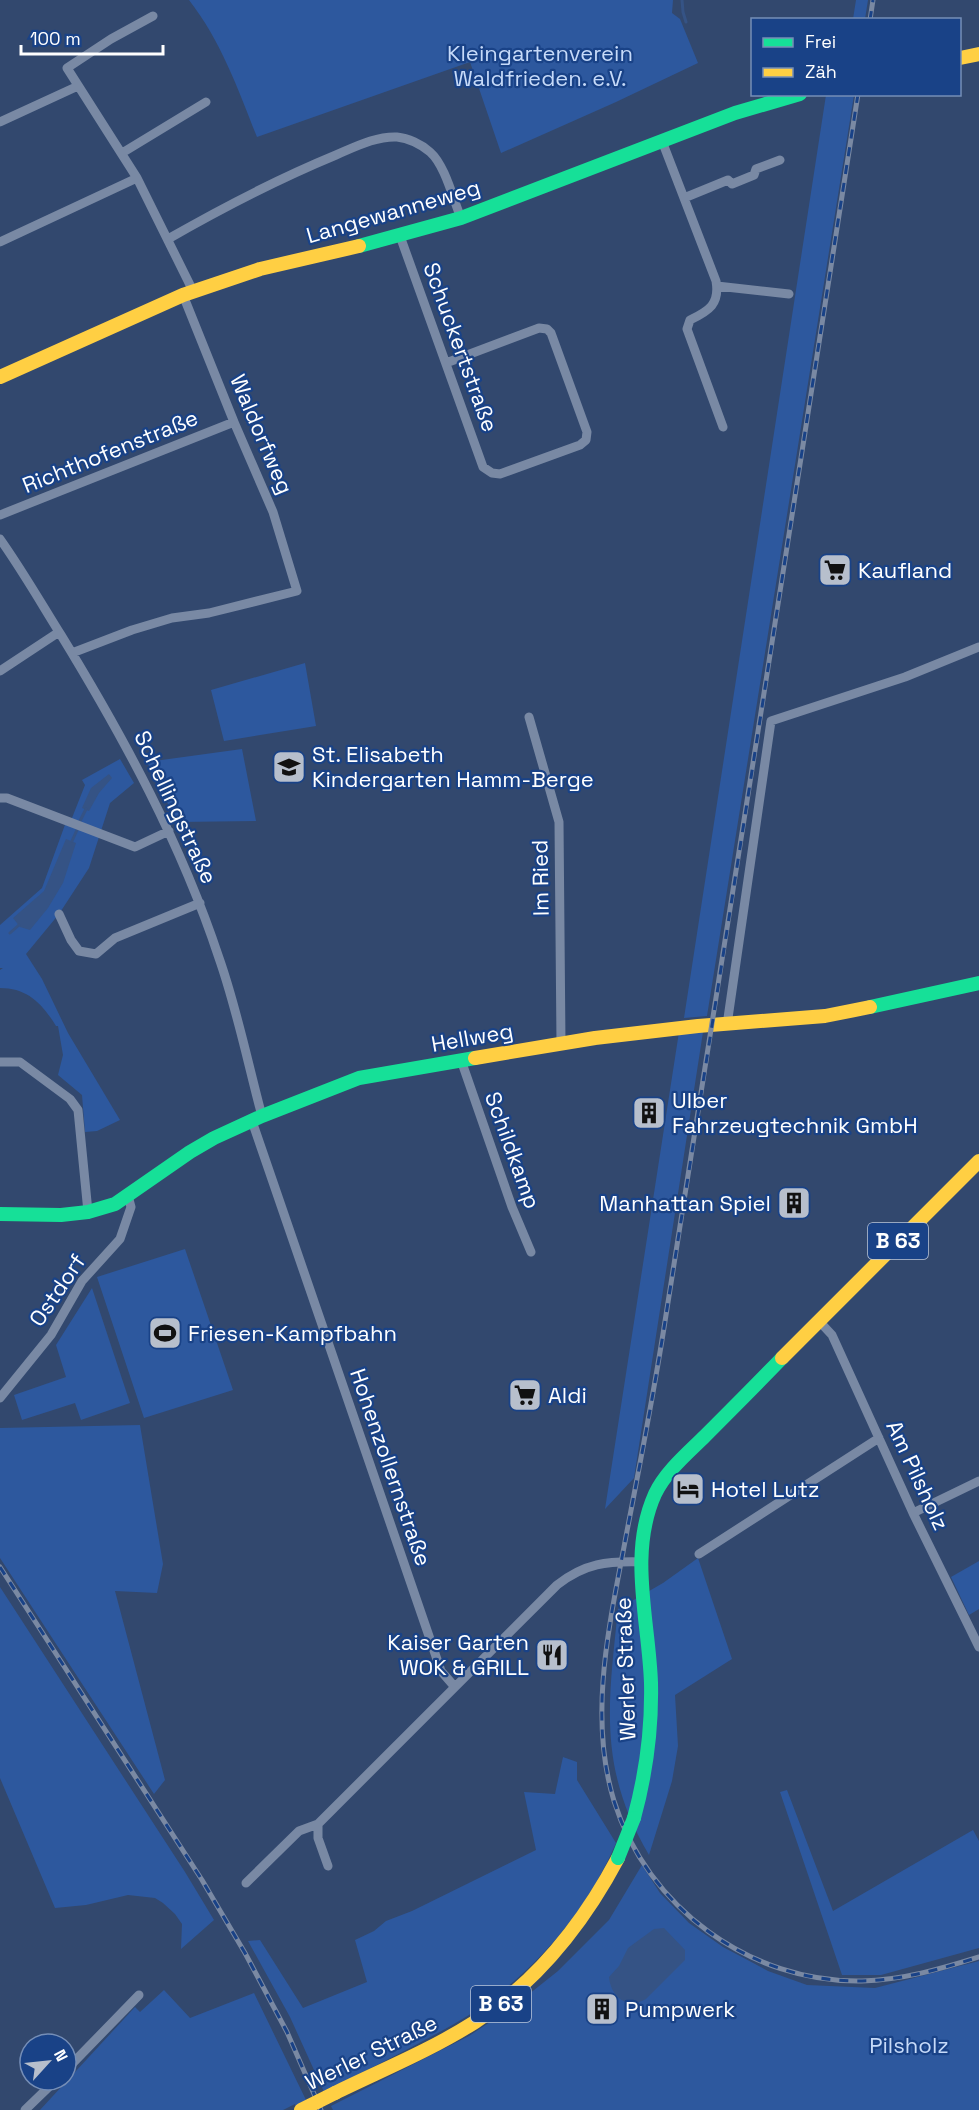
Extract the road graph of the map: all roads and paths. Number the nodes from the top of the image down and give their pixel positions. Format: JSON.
{"nodes":[{"id":1,"x":153,"y":16,"type":"dead end"},
{"id":2,"x":979,"y":54,"type":"edge"},
{"id":3,"x":961,"y":58,"type":"edge"},
{"id":4,"x":78,"y":86,"type":"junction"},
{"id":5,"x":793,"y":96,"type":"edge"},
{"id":6,"x":206,"y":102,"type":"dead end"},
{"id":7,"x":0,"y":123,"type":"edge"},
{"id":8,"x":662,"y":141,"type":"junction"},
{"id":9,"x":122,"y":153,"type":"junction"},
{"id":10,"x":780,"y":160,"type":"dead end"},
{"id":11,"x":137,"y":178,"type":"junction"},
{"id":12,"x":684,"y":198,"type":"junction"},
{"id":13,"x":461,"y":218,"type":"junction"},
{"id":14,"x":400,"y":236,"type":"junction"},
{"id":15,"x":168,"y":239,"type":"junction"},
{"id":16,"x":0,"y":242,"type":"edge"},
{"id":17,"x":717,"y":286,"type":"junction"},
{"id":18,"x":188,"y":293,"type":"junction"},
{"id":19,"x":789,"y":294,"type":"dead end"},
{"id":20,"x":446,"y":363,"type":"junction"},
{"id":21,"x":0,"y":377,"type":"edge"},
{"id":22,"x":234,"y":422,"type":"junction"},
{"id":23,"x":723,"y":427,"type":"dead end"},
{"id":24,"x":0,"y":515,"type":"edge"},
{"id":25,"x":0,"y":539,"type":"edge"},
{"id":26,"x":59,"y":632,"type":"junction"},
{"id":27,"x":979,"y":647,"type":"edge"},
{"id":28,"x":72,"y":653,"type":"junction"},
{"id":29,"x":0,"y":671,"type":"edge"},
{"id":30,"x":529,"y":717,"type":"dead end"},
{"id":31,"x":0,"y":798,"type":"edge"},
{"id":32,"x":169,"y":831,"type":"junction"},
{"id":33,"x":200,"y":903,"type":"junction"},
{"id":34,"x":59,"y":914,"type":"dead end"},
{"id":35,"x":979,"y":983,"type":"edge"},
{"id":36,"x":727,"y":1025,"type":"junction"},
{"id":37,"x":561,"y":1043,"type":"junction"},
{"id":38,"x":460,"y":1060,"type":"junction"},
{"id":39,"x":0,"y":1062,"type":"edge"},
{"id":40,"x":257,"y":1119,"type":"junction"},
{"id":41,"x":979,"y":1161,"type":"edge"},
{"id":42,"x":128,"y":1196,"type":"junction"},
{"id":43,"x":88,"y":1212,"type":"junction"},
{"id":44,"x":0,"y":1214,"type":"edge"},
{"id":45,"x":531,"y":1252,"type":"dead end"},
{"id":46,"x":819,"y":1322,"type":"junction"},
{"id":47,"x":0,"y":1398,"type":"edge"},
{"id":48,"x":879,"y":1438,"type":"junction"},
{"id":49,"x":979,"y":1481,"type":"edge"},
{"id":50,"x":913,"y":1513,"type":"junction"},
{"id":51,"x":699,"y":1554,"type":"dead end"},
{"id":52,"x":642,"y":1562,"type":"junction"},
{"id":53,"x":979,"y":1647,"type":"edge"},
{"id":54,"x":453,"y":1686,"type":"junction"},
{"id":55,"x":318,"y":1824,"type":"junction"},
{"id":56,"x":328,"y":1866,"type":"dead end"},
{"id":57,"x":246,"y":1883,"type":"dead end"},
{"id":58,"x":139,"y":1995,"type":"dead end"},
{"id":59,"x":78,"y":2058,"type":"edge"},
{"id":60,"x":44,"y":2092,"type":"edge"},
{"id":61,"x":26,"y":2110,"type":"edge"},
{"id":62,"x":301,"y":2110,"type":"edge"}],
"edges":[{"from":1,"to":4,"type":"street","name":"Waldorfweg"},
{"from":2,"to":3,"type":"street"},
{"from":4,"to":7,"type":"street"},
{"from":4,"to":9,"type":"street","name":"Waldorfweg"},
{"from":5,"to":8,"type":"street","name":"Langewanneweg"},
{"from":6,"to":9,"type":"street"},
{"from":8,"to":12,"type":"street"},
{"from":8,"to":13,"type":"street","name":"Langewanneweg"},
{"from":9,"to":11,"type":"street","name":"Waldorfweg"},
{"from":10,"to":12,"type":"street"},
{"from":11,"to":15,"type":"street","name":"Waldorfweg"},
{"from":11,"to":16,"type":"street"},
{"from":12,"to":17,"type":"street"},
{"from":13,"to":14,"type":"street","name":"Langewanneweg"},
{"from":13,"to":15,"type":"street"},
{"from":14,"to":18,"type":"street","name":"Langewanneweg"},
{"from":14,"to":20,"type":"street","name":"Schuckertstraße"},
{"from":15,"to":18,"type":"street","name":"Waldorfweg"},
{"from":17,"to":19,"type":"street"},
{"from":17,"to":23,"type":"street"},
{"from":18,"to":21,"type":"street","name":"Langewanneweg"},
{"from":18,"to":22,"type":"street","name":"Waldorfweg"},
{"from":20,"to":20,"type":"street","name":"Schuckertstraße"},
{"from":22,"to":24,"type":"street","name":"Richthofenstraße"},
{"from":22,"to":28,"type":"street","name":"Waldorfweg"},
{"from":25,"to":26,"type":"street","name":"Schellingstraße"},
{"from":26,"to":28,"type":"street","name":"Schellingstraße"},
{"from":26,"to":29,"type":"street"},
{"from":27,"to":36,"type":"street"},
{"from":28,"to":32,"type":"street","name":"Schellingstraße"},
{"from":30,"to":37,"type":"street","name":"Im Ried"},
{"from":31,"to":32,"type":"street"},
{"from":32,"to":33,"type":"street","name":"Schellingstraße"},
{"from":33,"to":34,"type":"street"},
{"from":33,"to":40,"type":"street","name":"Schellingstraße"},
{"from":35,"to":36,"type":"street","name":"Hellweg"},
{"from":36,"to":37,"type":"street","name":"Hellweg"},
{"from":37,"to":38,"type":"street","name":"Hellweg"},
{"from":38,"to":40,"type":"street","name":"Hellweg"},
{"from":38,"to":45,"type":"street","name":"Schildkamp"},
{"from":39,"to":43,"type":"street"},
{"from":40,"to":42,"type":"street","name":"Hellweg"},
{"from":40,"to":54,"type":"street","name":"Hohenzollernstraße"},
{"from":41,"to":46,"type":"street","name":"Werler Straße","number":"B 63"},
{"from":42,"to":43,"type":"street","name":"Hellweg"},
{"from":42,"to":47,"type":"street","name":"Ostdorf"},
{"from":43,"to":44,"type":"street","name":"Hellweg"},
{"from":46,"to":48,"type":"street","name":"Am Pilsholz"},
{"from":46,"to":52,"type":"street","name":"Werler Straße","number":"B 63"},
{"from":48,"to":50,"type":"street","name":"Am Pilsholz"},
{"from":48,"to":51,"type":"street"},
{"from":49,"to":50,"type":"street"},
{"from":50,"to":53,"type":"street","name":"Am Pilsholz"},
{"from":52,"to":54,"type":"street"},
{"from":52,"to":62,"type":"street","name":"Werler Straße","number":"B 63","bridge":true},
{"from":54,"to":55,"type":"street"},
{"from":55,"to":56,"type":"street"},
{"from":55,"to":57,"type":"street"},
{"from":58,"to":59,"type":"street"},
{"from":60,"to":61,"type":"street"}]}
